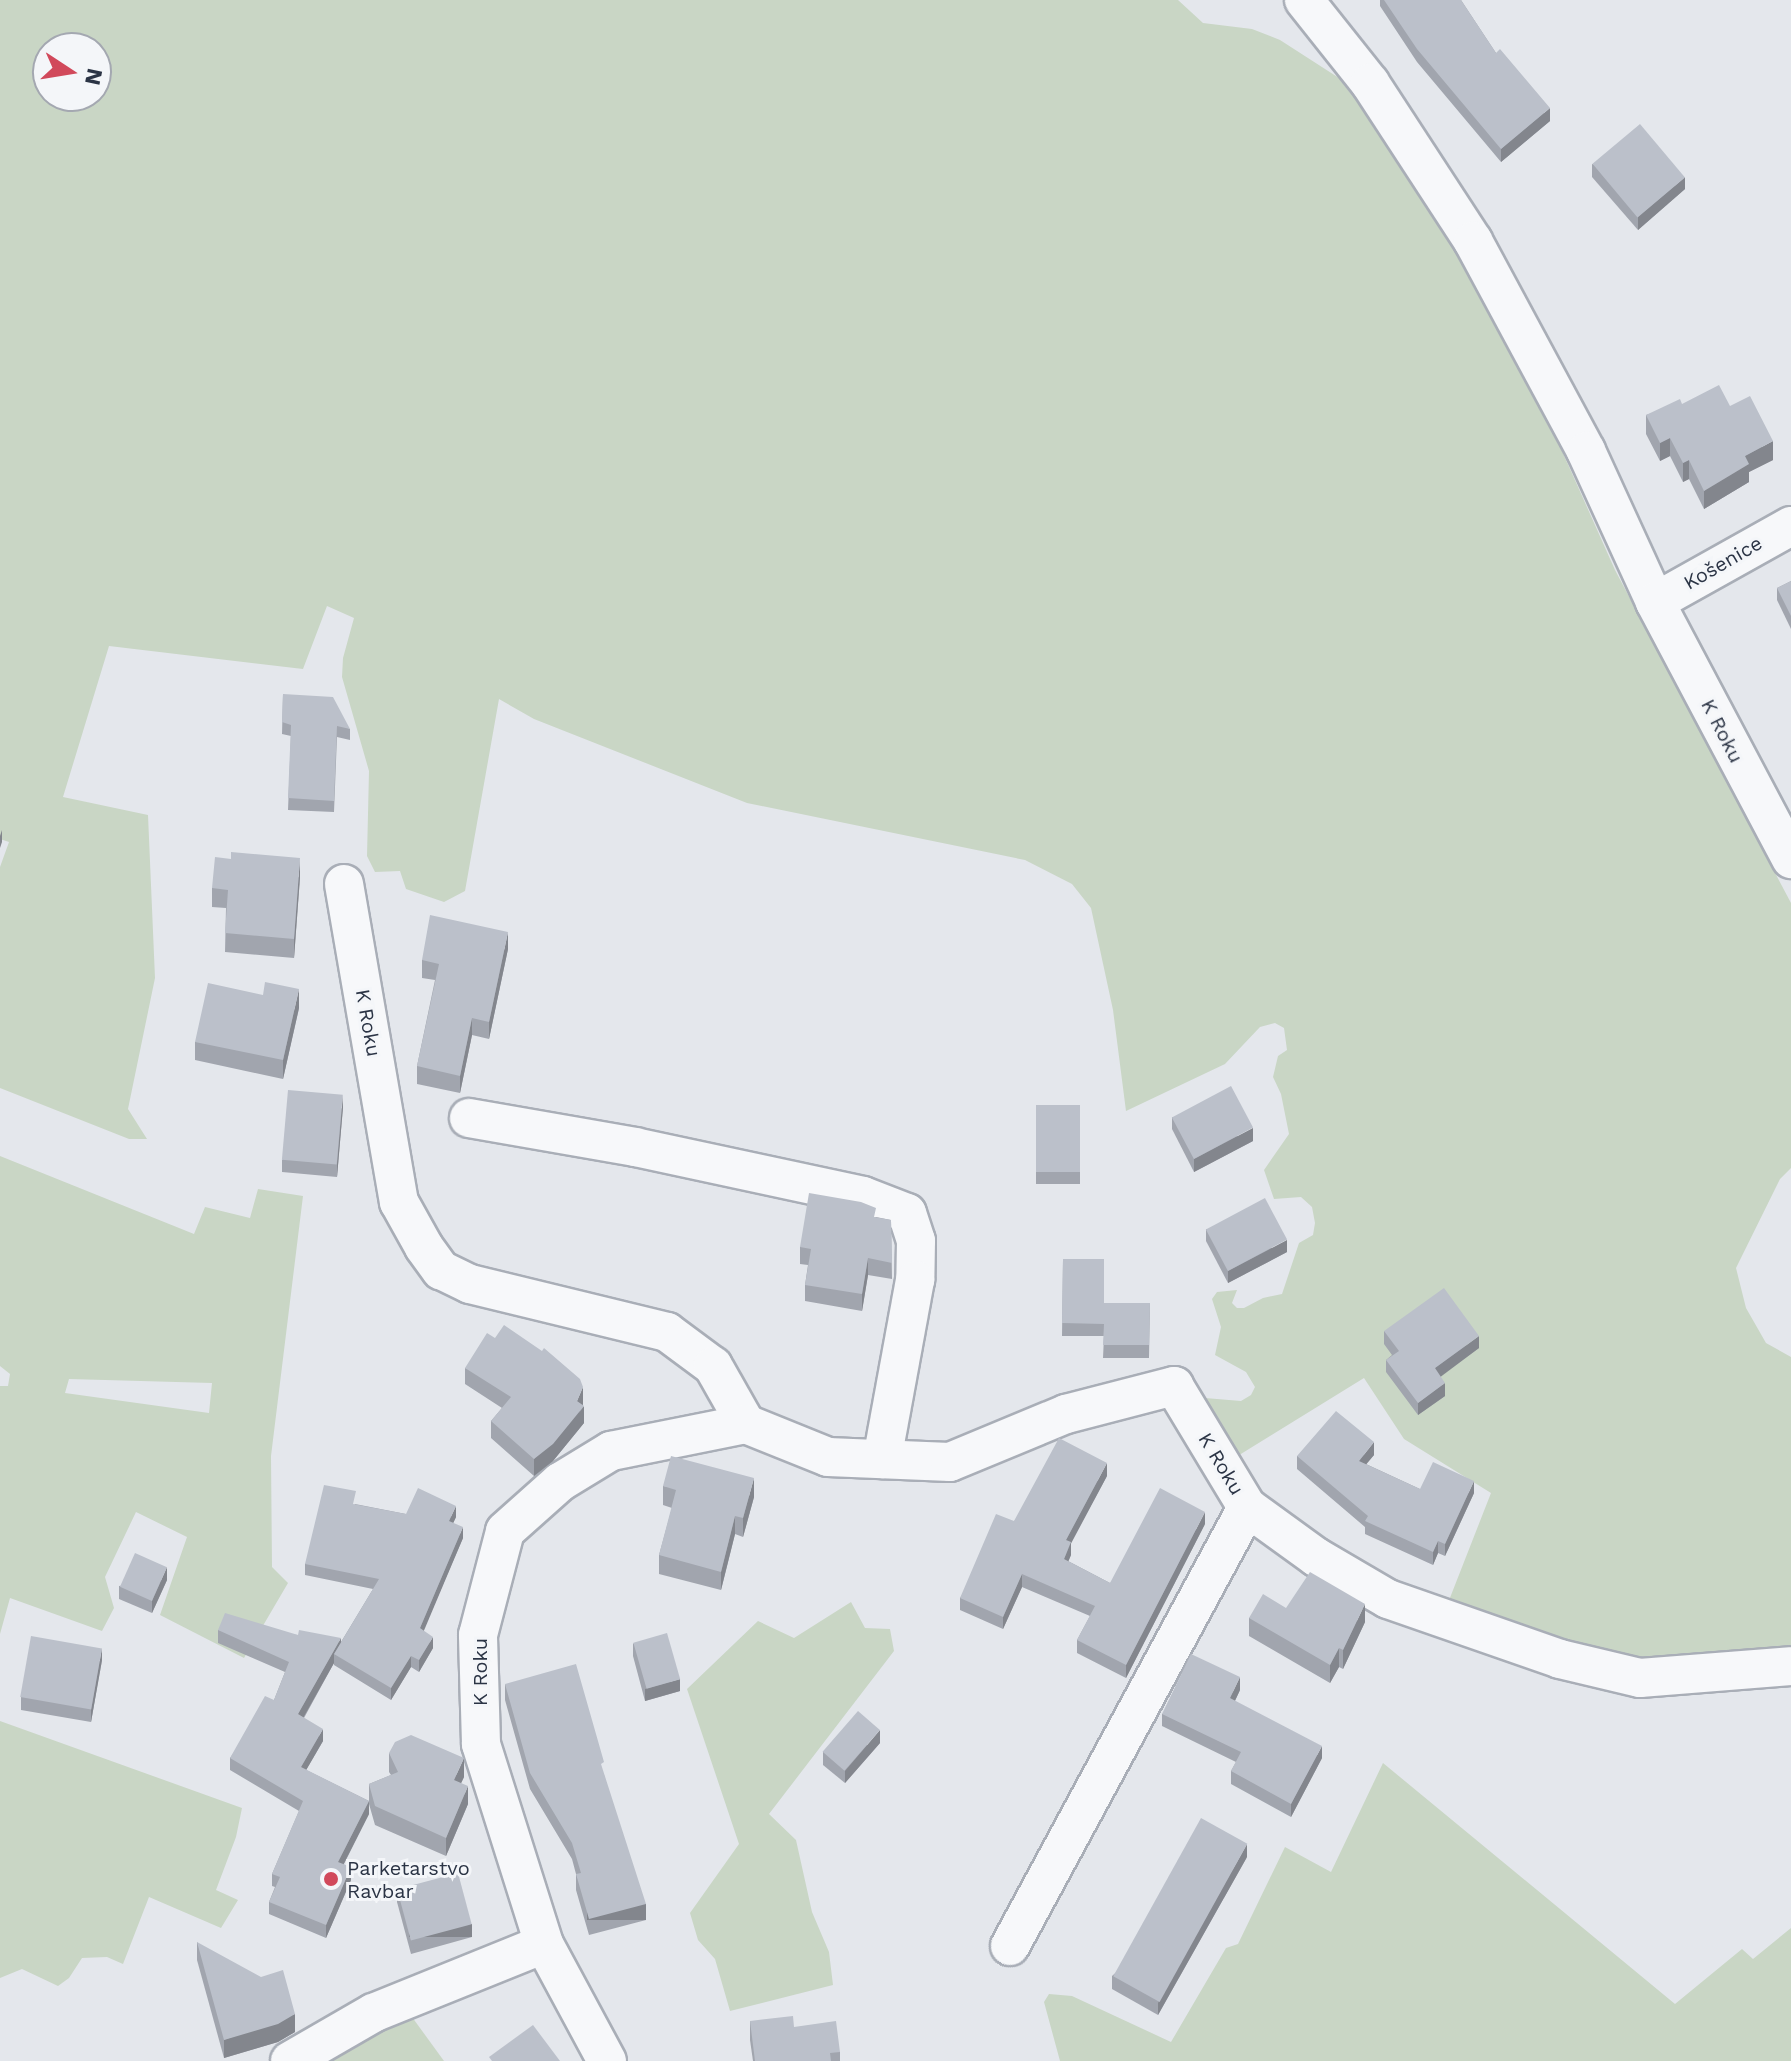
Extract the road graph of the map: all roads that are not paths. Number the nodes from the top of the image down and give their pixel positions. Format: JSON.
{"nodes":[{"id":1,"x":1304,"y":0,"type":"edge"},
{"id":2,"x":1791,"y":526,"type":"edge"},
{"id":3,"x":1655,"y":602,"type":"junction"},
{"id":4,"x":1791,"y":859,"type":"edge"},
{"id":5,"x":344,"y":884,"type":"dead end"},
{"id":6,"x":469,"y":1118,"type":"dead end"},
{"id":7,"x":746,"y":1424,"type":"junction"},
{"id":8,"x":882,"y":1459,"type":"junction"},
{"id":9,"x":1247,"y":1507,"type":"junction"},
{"id":10,"x":1791,"y":1666,"type":"edge"},
{"id":11,"x":544,"y":1944,"type":"junction"},
{"id":12,"x":1010,"y":1946,"type":"dead end"},
{"id":13,"x":290,"y":2061,"type":"edge"},
{"id":14,"x":607,"y":2061,"type":"edge"}],
"edges":[{"from":1,"to":3,"type":"street","name":"K Roku"},
{"from":2,"to":3,"type":"street","name":"Košenice"},
{"from":3,"to":4,"type":"street","name":"K Roku"},
{"from":5,"to":7,"type":"street","name":"K Roku"},
{"from":6,"to":8,"type":"street"},
{"from":7,"to":8,"type":"street","name":"K Roku"},
{"from":7,"to":11,"type":"street","name":"K Roku"},
{"from":8,"to":9,"type":"street","name":"K Roku"},
{"from":9,"to":10,"type":"street","name":"K Roku"},
{"from":9,"to":12,"type":"street"},
{"from":11,"to":13,"type":"street"},
{"from":11,"to":14,"type":"street","name":"K Roku"}]}
